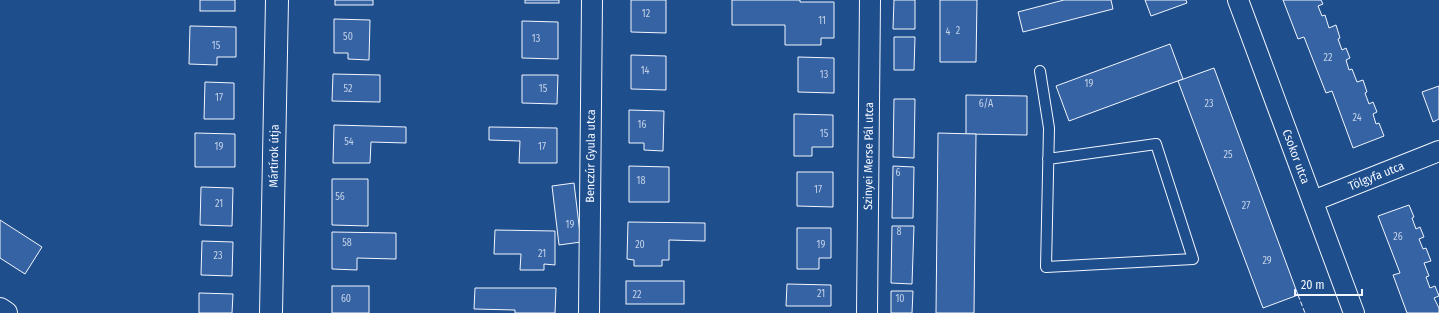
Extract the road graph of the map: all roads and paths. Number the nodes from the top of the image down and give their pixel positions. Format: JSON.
{"nodes":[{"id":1,"x":277,"y":0,"type":"edge"},
{"id":2,"x":592,"y":0,"type":"edge"},
{"id":3,"x":870,"y":0,"type":"edge"},
{"id":4,"x":1238,"y":0,"type":"edge"},
{"id":5,"x":1040,"y":71,"type":"dead end"},
{"id":6,"x":1439,"y":151,"type":"edge"},
{"id":7,"x":1048,"y":159,"type":"junction"},
{"id":8,"x":1313,"y":201,"type":"junction"},
{"id":9,"x":0,"y":309,"type":"edge"},
{"id":10,"x":6,"y":313,"type":"edge"},
{"id":11,"x":271,"y":313,"type":"edge"},
{"id":12,"x":589,"y":313,"type":"edge"},
{"id":13,"x":866,"y":313,"type":"edge"},
{"id":14,"x":1354,"y":313,"type":"edge"}],
"edges":[{"from":1,"to":11,"type":"street","name":"Mártírok útja"},
{"from":2,"to":12,"type":"street","name":"Benczúr Gyula utca"},
{"from":3,"to":13,"type":"street","name":"Szinyei Merse Pál utca"},
{"from":4,"to":8,"type":"street","name":"Csokor utca"},
{"from":5,"to":7,"type":"lane"},
{"from":6,"to":8,"type":"street","name":"Tölgyfa utca"},
{"from":7,"to":7,"type":"lane"},
{"from":8,"to":14,"type":"street","name":"Csokor utca"},
{"from":9,"to":10,"type":"street"}]}
